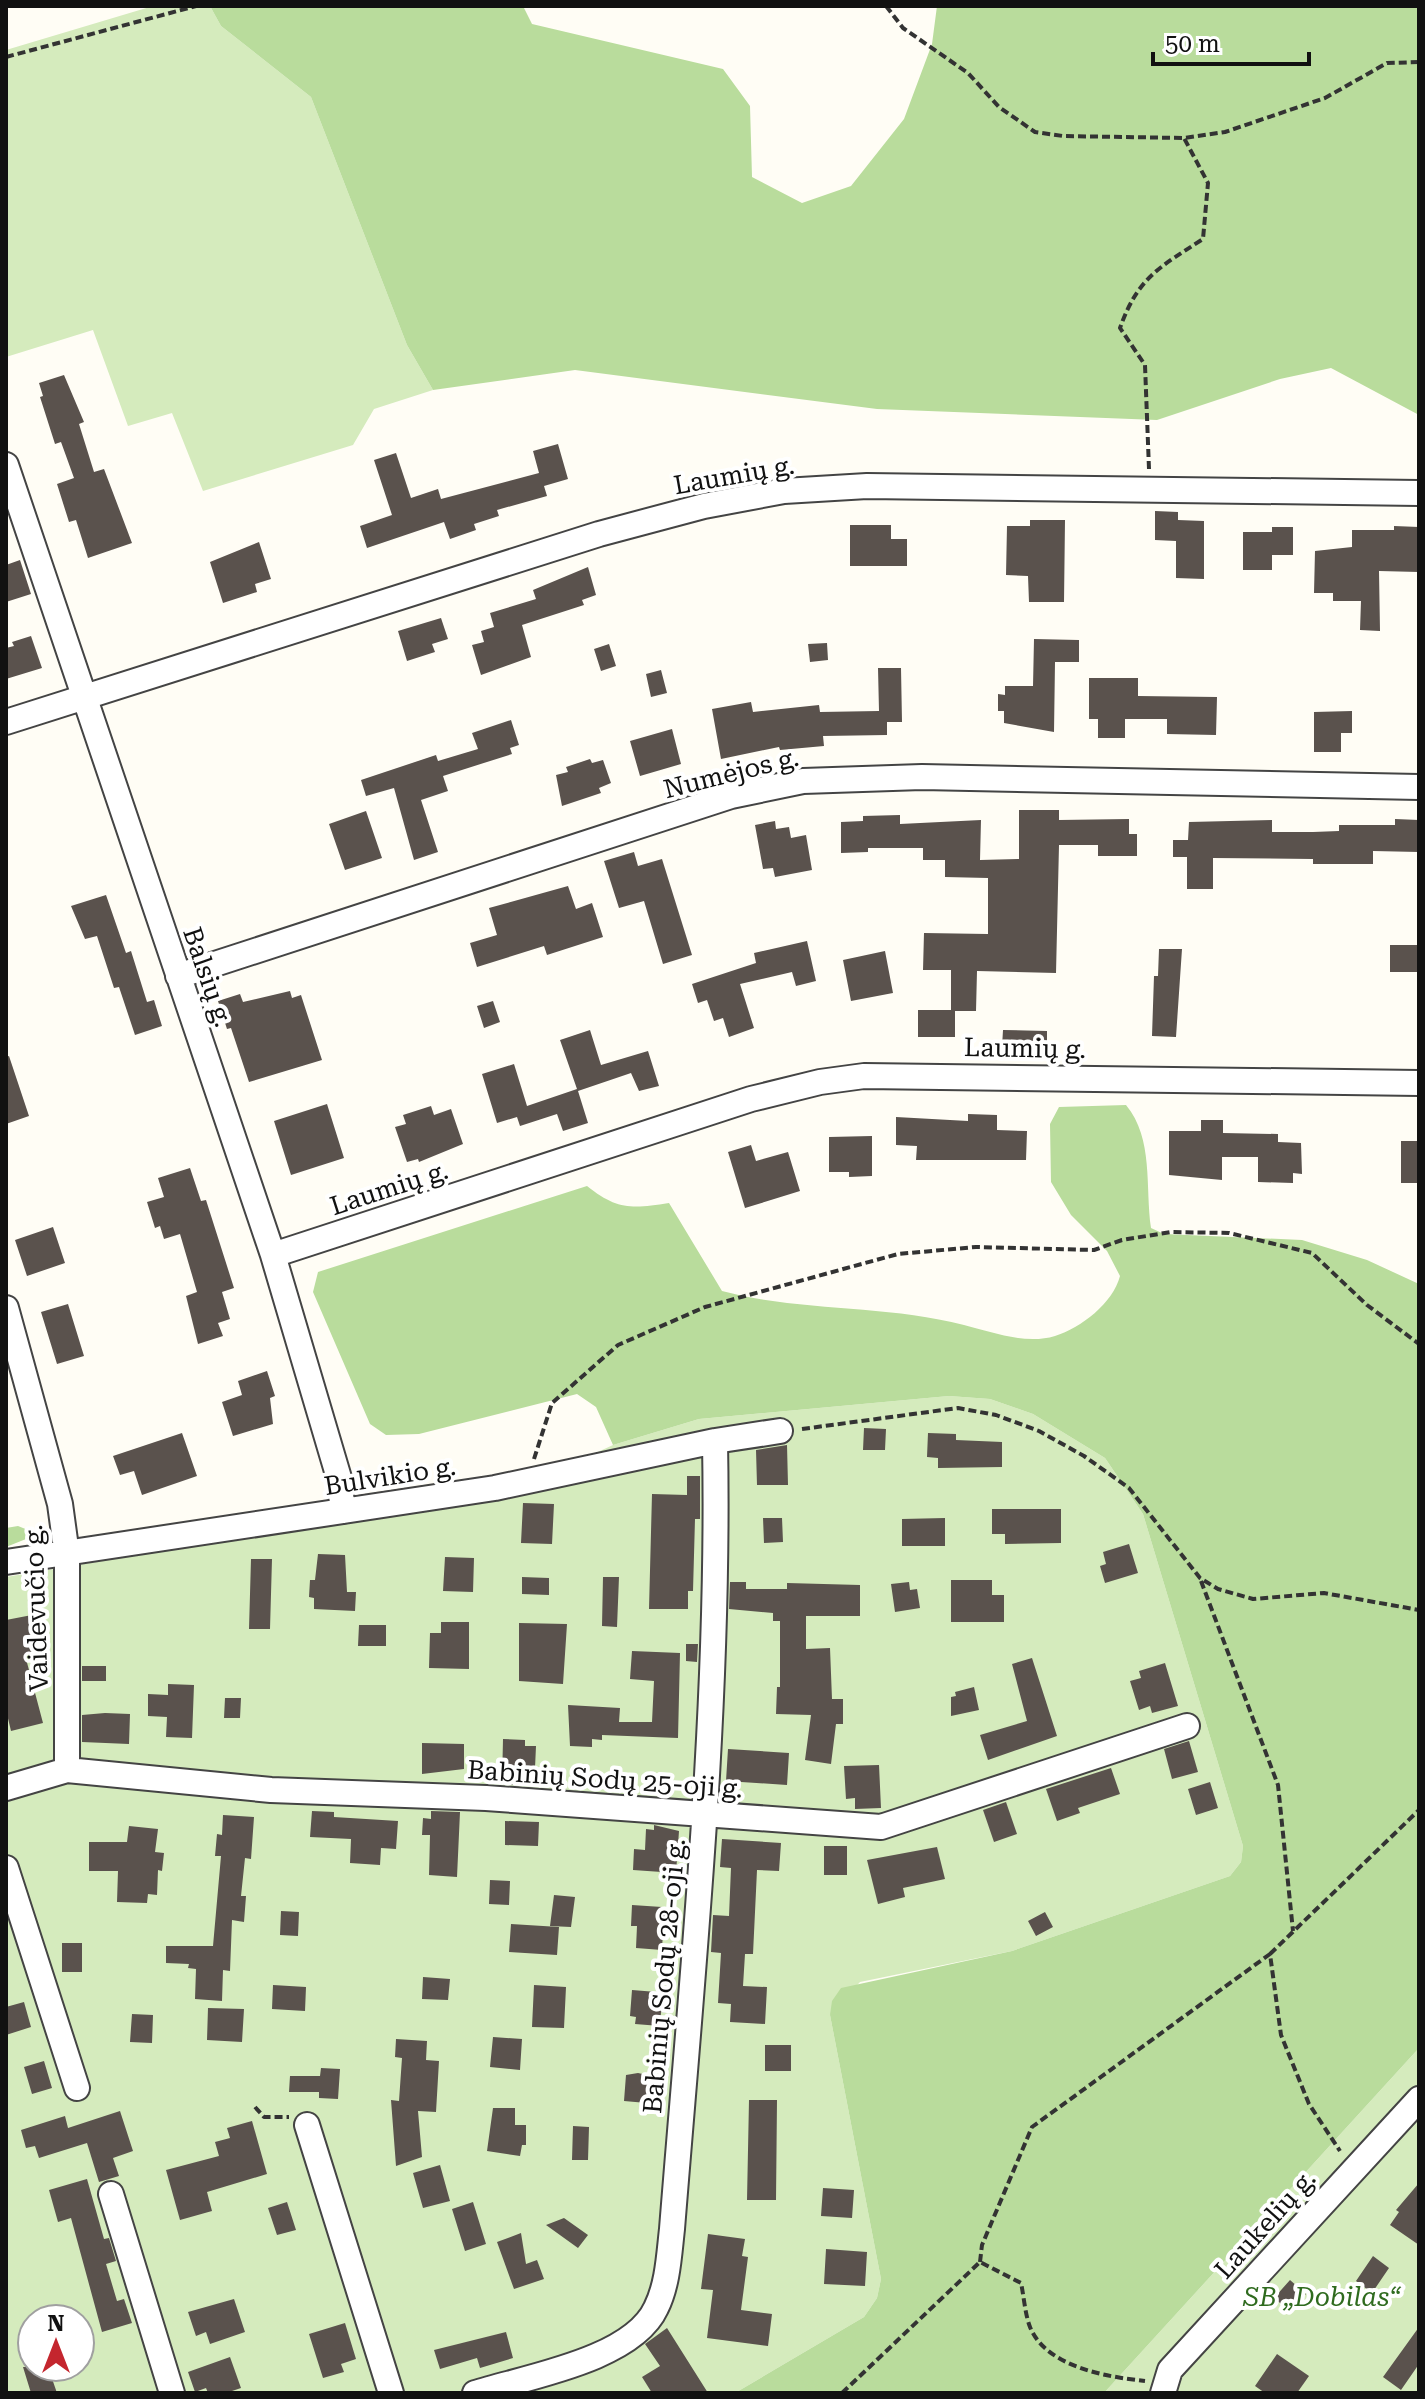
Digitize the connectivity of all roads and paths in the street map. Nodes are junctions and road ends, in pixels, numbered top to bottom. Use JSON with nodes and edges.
{"nodes":[{"id":1,"x":196,"y":6,"type":"edge"},
{"id":2,"x":886,"y":6,"type":"edge"},
{"id":3,"x":6,"y":57,"type":"edge"},
{"id":4,"x":1419,"y":62,"type":"edge"},
{"id":5,"x":1184,"y":138,"type":"junction"},
{"id":6,"x":6,"y":465,"type":"edge"},
{"id":7,"x":1149,"y":490,"type":"junction"},
{"id":8,"x":1419,"y":493,"type":"edge"},
{"id":9,"x":87,"y":697,"type":"junction"},
{"id":10,"x":6,"y":722,"type":"edge"},
{"id":11,"x":1419,"y":787,"type":"edge"},
{"id":12,"x":178,"y":976,"type":"junction"},
{"id":13,"x":1419,"y":1083,"type":"edge"},
{"id":14,"x":273,"y":1255,"type":"junction"},
{"id":15,"x":6,"y":1308,"type":"edge"},
{"id":16,"x":1419,"y":1344,"type":"edge"},
{"id":17,"x":780,"y":1431,"type":"joint"},
{"id":18,"x":715,"y":1441,"type":"junction"},
{"id":19,"x":527,"y":1480,"type":"junction"},
{"id":20,"x":343,"y":1511,"type":"junction"},
{"id":21,"x":67,"y":1555,"type":"junction"},
{"id":22,"x":6,"y":1562,"type":"edge"},
{"id":23,"x":1200,"y":1578,"type":"junction"},
{"id":24,"x":1419,"y":1610,"type":"edge"},
{"id":25,"x":1187,"y":1726,"type":"dead end"},
{"id":26,"x":67,"y":1770,"type":"junction"},
{"id":27,"x":6,"y":1788,"type":"edge"},
{"id":28,"x":1419,"y":1810,"type":"edge"},
{"id":29,"x":705,"y":1813,"type":"junction"},
{"id":30,"x":6,"y":1868,"type":"edge"},
{"id":31,"x":1293,"y":1931,"type":"junction"},
{"id":32,"x":1270,"y":1954,"type":"junction"},
{"id":33,"x":77,"y":2088,"type":"dead end"},
{"id":34,"x":1419,"y":2099,"type":"edge"},
{"id":35,"x":255,"y":2107,"type":"dead end"},
{"id":36,"x":307,"y":2125,"type":"joint"},
{"id":37,"x":1352,"y":2170,"type":"junction"},
{"id":38,"x":111,"y":2194,"type":"dead end"},
{"id":39,"x":980,"y":2262,"type":"junction"},
{"id":40,"x":1164,"y":2390,"type":"edge"},
{"id":41,"x":172,"y":2393,"type":"edge"},
{"id":42,"x":391,"y":2393,"type":"edge"},
{"id":43,"x":475,"y":2393,"type":"edge"},
{"id":44,"x":842,"y":2393,"type":"edge"}],
"edges":[{"from":1,"to":3,"type":"path"},
{"from":2,"to":5,"type":"path"},
{"from":4,"to":5,"type":"path"},
{"from":5,"to":7,"type":"path"},
{"from":6,"to":9,"type":"street","name":"Balsių g."},
{"from":7,"to":8,"type":"street","name":"Laumių g."},
{"from":7,"to":9,"type":"street","name":"Laumių g."},
{"from":9,"to":10,"type":"street","name":"Laumių g."},
{"from":9,"to":12,"type":"street","name":"Balsių g."},
{"from":11,"to":12,"type":"street","name":"Numėjos g."},
{"from":12,"to":14,"type":"street","name":"Balsių g."},
{"from":13,"to":14,"type":"street","name":"Laumių g."},
{"from":14,"to":20,"type":"street","name":"Balsių g."},
{"from":15,"to":21,"type":"street","name":"Vaidevučio g."},
{"from":16,"to":19,"type":"path"},
{"from":17,"to":18,"type":"street","name":"Bulvikio g."},
{"from":17,"to":23,"type":"path"},
{"from":18,"to":19,"type":"street","name":"Bulvikio g."},
{"from":18,"to":29,"type":"street","name":"Babinių Sodų 28-oji g."},
{"from":19,"to":20,"type":"street","name":"Bulvikio g."},
{"from":20,"to":21,"type":"street","name":"Bulvikio g."},
{"from":21,"to":22,"type":"street","name":"Bulvikio g."},
{"from":21,"to":26,"type":"street","name":"Vaidevučio g."},
{"from":23,"to":24,"type":"path"},
{"from":23,"to":31,"type":"path"},
{"from":25,"to":29,"type":"street","name":"Babinių Sodų 25-oji g."},
{"from":26,"to":27,"type":"street","name":"Babinių Sodų 25-oji g."},
{"from":26,"to":29,"type":"street","name":"Babinių Sodų 25-oji g."},
{"from":28,"to":31,"type":"path"},
{"from":29,"to":43,"type":"street","name":"Babinių Sodų 28-oji g."},
{"from":30,"to":33,"type":"street"},
{"from":31,"to":32,"type":"path"},
{"from":32,"to":37,"type":"path"},
{"from":32,"to":39,"type":"path"},
{"from":34,"to":37,"type":"street","name":"Laukelių g."},
{"from":35,"to":36,"type":"path"},
{"from":36,"to":42,"type":"street"},
{"from":37,"to":40,"type":"street","name":"Laukelių g."},
{"from":38,"to":41,"type":"street"},
{"from":39,"to":40,"type":"path"},
{"from":39,"to":44,"type":"path"}]}
